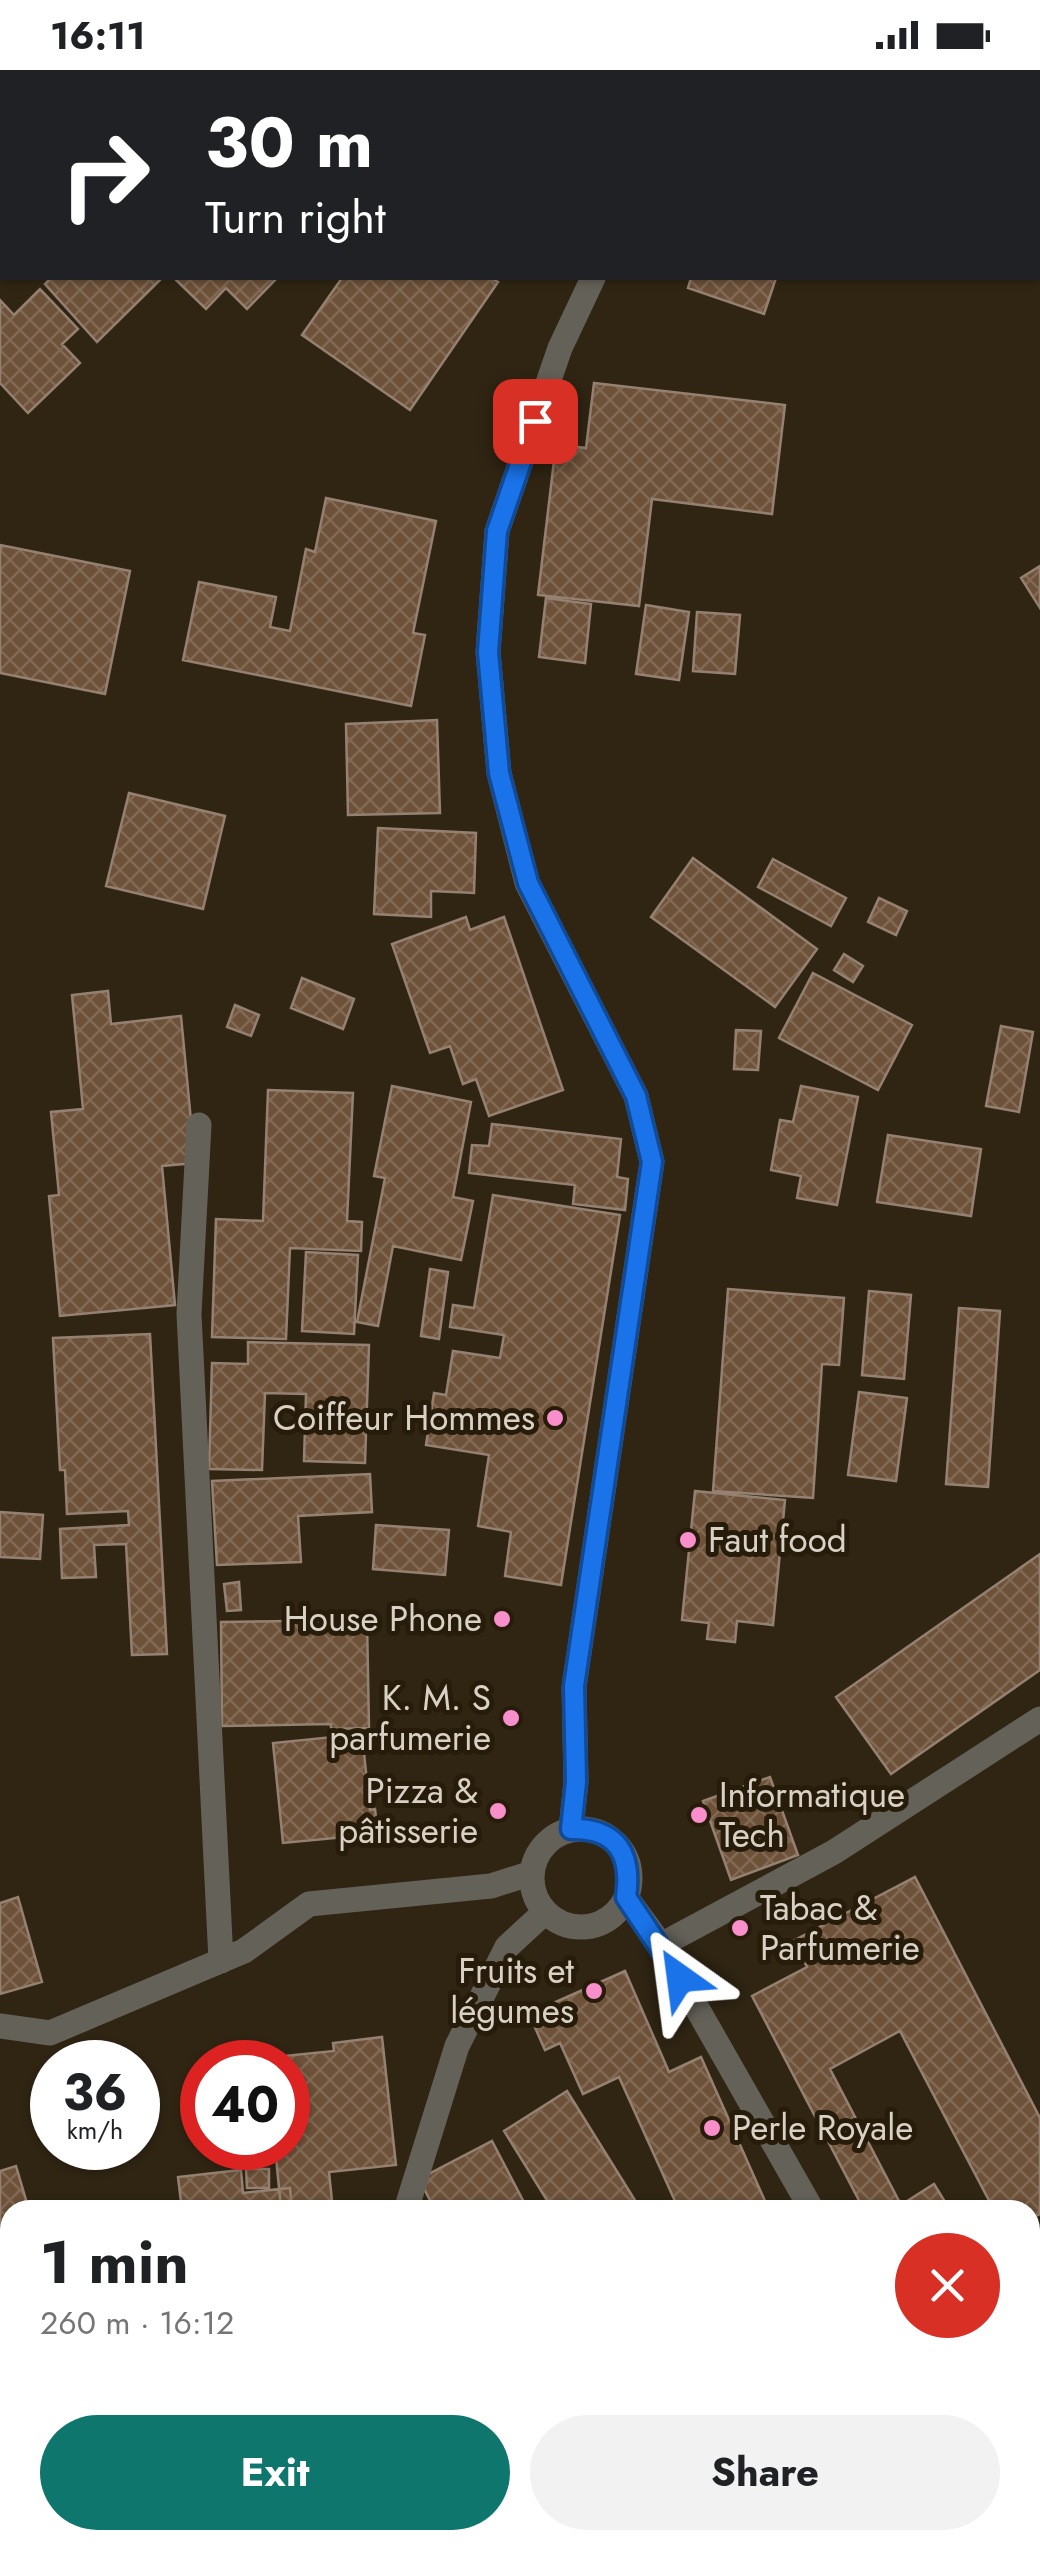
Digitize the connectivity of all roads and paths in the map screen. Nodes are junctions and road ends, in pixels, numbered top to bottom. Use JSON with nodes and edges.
{"nodes":[{"id":1,"x":592,"y":280,"type":"edge"},
{"id":2,"x":199,"y":1125,"type":"dead end"},
{"id":3,"x":1040,"y":1720,"type":"edge"},
{"id":4,"x":571,"y":1829,"type":"junction"},
{"id":5,"x":532,"y":1873,"type":"junction"},
{"id":6,"x":626,"y":1897,"type":"junction"},
{"id":7,"x":545,"y":1912,"type":"junction"},
{"id":8,"x":661,"y":1945,"type":"junction"},
{"id":9,"x":221,"y":1961,"type":"junction"},
{"id":10,"x":0,"y":2026,"type":"edge"},
{"id":11,"x":409,"y":2200,"type":"edge"},
{"id":12,"x":806,"y":2200,"type":"edge"}],
"edges":[{"from":1,"to":4,"type":"street"},
{"from":2,"to":9,"type":"street"},
{"from":3,"to":8,"type":"street"},
{"from":4,"to":5,"type":"street"},
{"from":4,"to":6,"type":"street"},
{"from":5,"to":7,"type":"street"},
{"from":5,"to":9,"type":"street"},
{"from":6,"to":7,"type":"street"},
{"from":6,"to":8,"type":"street"},
{"from":7,"to":11,"type":"street"},
{"from":8,"to":12,"type":"street"},
{"from":9,"to":10,"type":"street"}]}
